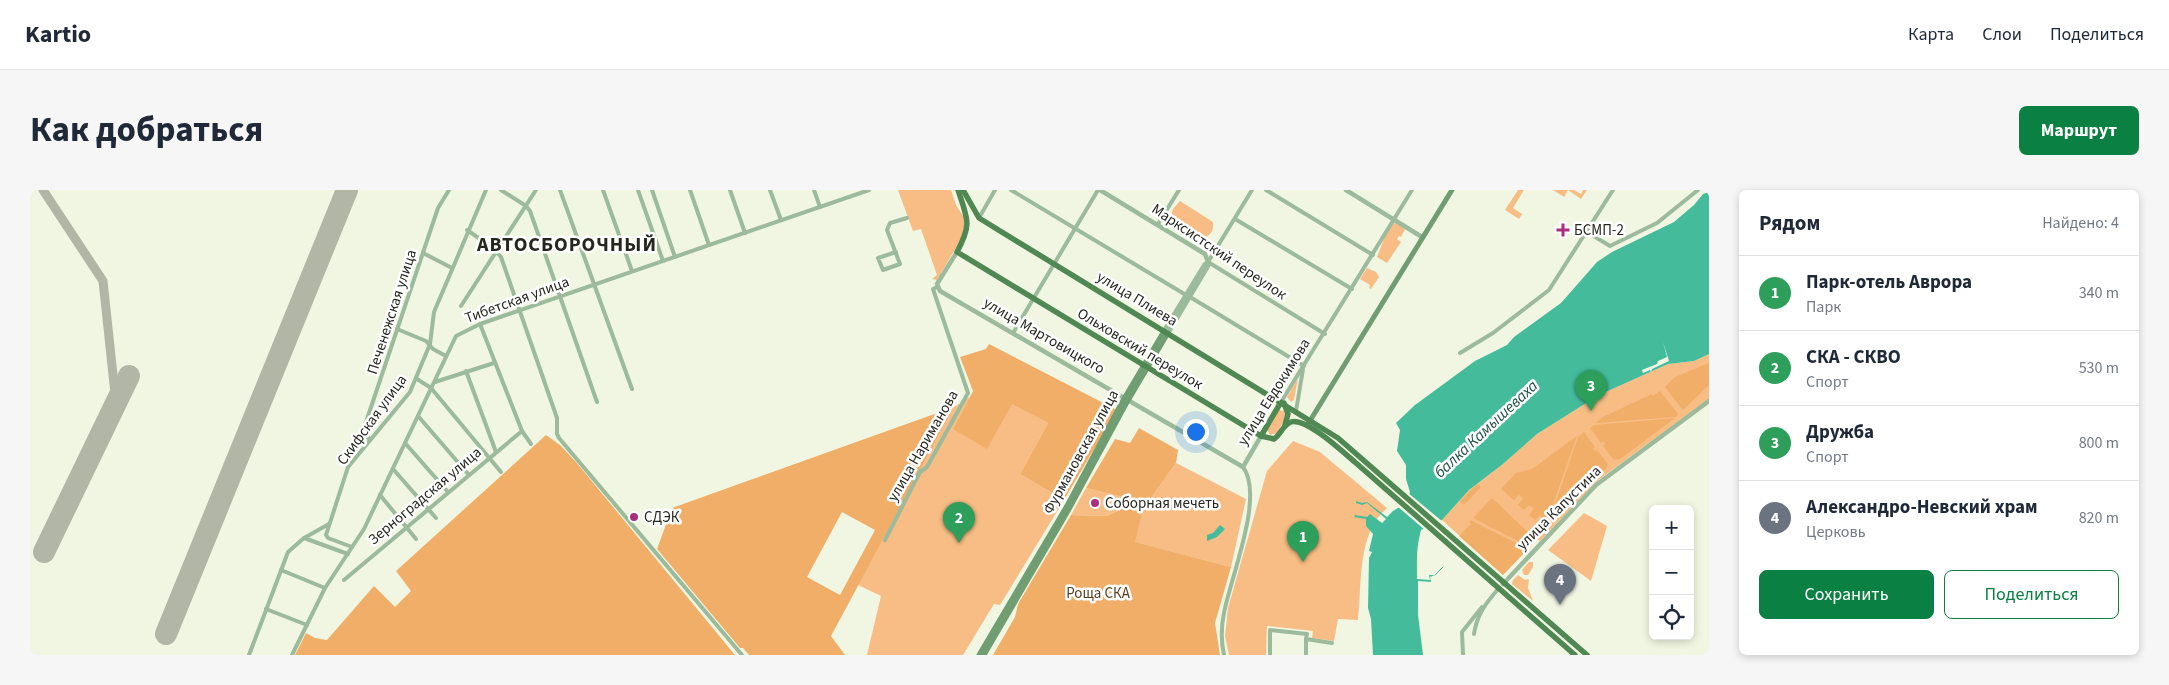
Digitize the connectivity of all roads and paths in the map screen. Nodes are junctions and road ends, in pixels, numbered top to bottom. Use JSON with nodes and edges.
{"nodes":[{"id":1,"x":449,"y":190,"type":"edge"},
{"id":2,"x":486,"y":190,"type":"edge"},
{"id":3,"x":501,"y":190,"type":"edge"},
{"id":4,"x":536,"y":190,"type":"edge"},
{"id":5,"x":560,"y":190,"type":"edge"},
{"id":6,"x":603,"y":190,"type":"edge"},
{"id":7,"x":638,"y":190,"type":"edge"},
{"id":8,"x":652,"y":190,"type":"edge"},
{"id":9,"x":690,"y":190,"type":"edge"},
{"id":10,"x":730,"y":190,"type":"edge"},
{"id":11,"x":770,"y":190,"type":"edge"},
{"id":12,"x":814,"y":190,"type":"edge"},
{"id":13,"x":870,"y":190,"type":"edge"},
{"id":14,"x":958,"y":190,"type":"edge"},
{"id":15,"x":963,"y":190,"type":"edge"},
{"id":16,"x":995,"y":190,"type":"edge"},
{"id":17,"x":1011,"y":190,"type":"edge"},
{"id":18,"x":1099,"y":190,"type":"edge"},
{"id":19,"x":1178,"y":190,"type":"edge"},
{"id":20,"x":1252,"y":190,"type":"edge"},
{"id":21,"x":1266,"y":190,"type":"edge"},
{"id":22,"x":1346,"y":190,"type":"edge"},
{"id":23,"x":1412,"y":190,"type":"edge"},
{"id":24,"x":1452,"y":190,"type":"edge"},
{"id":25,"x":1613,"y":190,"type":"edge"},
{"id":26,"x":1698,"y":190,"type":"edge"},
{"id":27,"x":526,"y":206,"type":"junction"},
{"id":28,"x":820,"y":207,"type":"junction"},
{"id":29,"x":907,"y":218,"type":"dead end"},
{"id":30,"x":979,"y":218,"type":"junction"},
{"id":31,"x":1235,"y":219,"type":"junction"},
{"id":32,"x":1394,"y":219,"type":"junction"},
{"id":33,"x":781,"y":220,"type":"junction"},
{"id":34,"x":1158,"y":224,"type":"junction"},
{"id":35,"x":1075,"y":229,"type":"junction"},
{"id":36,"x":467,"y":230,"type":"junction"},
{"id":37,"x":1587,"y":232,"type":"junction"},
{"id":38,"x":745,"y":233,"type":"junction"},
{"id":39,"x":1422,"y":237,"type":"junction"},
{"id":40,"x":710,"y":245,"type":"junction"},
{"id":41,"x":497,"y":252,"type":"junction"},
{"id":42,"x":896,"y":252,"type":"junction"},
{"id":43,"x":957,"y":252,"type":"junction"},
{"id":44,"x":423,"y":253,"type":"junction"},
{"id":45,"x":1373,"y":255,"type":"junction"},
{"id":46,"x":675,"y":257,"type":"junction"},
{"id":47,"x":663,"y":261,"type":"junction"},
{"id":48,"x":1208,"y":262,"type":"junction"},
{"id":49,"x":1054,"y":263,"type":"junction"},
{"id":50,"x":452,"y":268,"type":"junction"},
{"id":51,"x":632,"y":271,"type":"junction"},
{"id":52,"x":595,"y":284,"type":"junction"},
{"id":53,"x":937,"y":287,"type":"junction"},
{"id":54,"x":1352,"y":289,"type":"junction"},
{"id":55,"x":560,"y":296,"type":"junction"},
{"id":56,"x":1188,"y":296,"type":"junction"},
{"id":57,"x":1033,"y":299,"type":"junction"},
{"id":58,"x":461,"y":306,"type":"dead end"},
{"id":59,"x":519,"y":311,"type":"junction"},
{"id":60,"x":480,"y":324,"type":"junction"},
{"id":61,"x":397,"y":329,"type":"junction"},
{"id":62,"x":1166,"y":332,"type":"junction"},
{"id":63,"x":1013,"y":333,"type":"junction"},
{"id":64,"x":1325,"y":334,"type":"junction"},
{"id":65,"x":430,"y":344,"type":"junction"},
{"id":66,"x":1460,"y":353,"type":"dead end"},
{"id":67,"x":446,"y":356,"type":"junction"},
{"id":68,"x":494,"y":362,"type":"junction"},
{"id":69,"x":1304,"y":366,"type":"junction"},
{"id":70,"x":1145,"y":367,"type":"junction"},
{"id":71,"x":466,"y":371,"type":"junction"},
{"id":72,"x":416,"y":379,"type":"junction"},
{"id":73,"x":434,"y":382,"type":"junction"},
{"id":74,"x":431,"y":388,"type":"junction"},
{"id":75,"x":632,"y":390,"type":"dead end"},
{"id":76,"x":1127,"y":398,"type":"junction"},
{"id":77,"x":1709,"y":401,"type":"edge"},
{"id":78,"x":597,"y":402,"type":"dead end"},
{"id":79,"x":1283,"y":402,"type":"junction"},
{"id":80,"x":1296,"y":411,"type":"junction"},
{"id":81,"x":418,"y":416,"type":"junction"},
{"id":82,"x":1308,"y":424,"type":"junction"},
{"id":83,"x":1285,"y":425,"type":"junction"},
{"id":84,"x":522,"y":431,"type":"junction"},
{"id":85,"x":1261,"y":436,"type":"junction"},
{"id":86,"x":370,"y":440,"type":"junction"},
{"id":87,"x":405,"y":443,"type":"junction"},
{"id":88,"x":531,"y":444,"type":"dead end"},
{"id":89,"x":496,"y":452,"type":"junction"},
{"id":90,"x":489,"y":457,"type":"junction"},
{"id":91,"x":1243,"y":467,"type":"junction"},
{"id":92,"x":393,"y":469,"type":"junction"},
{"id":93,"x":501,"y":472,"type":"dead end"},
{"id":94,"x":468,"y":474,"type":"junction"},
{"id":95,"x":448,"y":492,"type":"junction"},
{"id":96,"x":380,"y":495,"type":"junction"},
{"id":97,"x":427,"y":509,"type":"junction"},
{"id":98,"x":436,"y":518,"type":"dead end"},
{"id":99,"x":329,"y":524,"type":"junction"},
{"id":100,"x":407,"y":526,"type":"junction"},
{"id":101,"x":304,"y":538,"type":"junction"},
{"id":102,"x":416,"y":539,"type":"dead end"},
{"id":103,"x":885,"y":540,"type":"dead end"},
{"id":104,"x":352,"y":548,"type":"junction"},
{"id":105,"x":348,"y":554,"type":"junction"},
{"id":106,"x":281,"y":570,"type":"junction"},
{"id":107,"x":344,"y":580,"type":"dead end"},
{"id":108,"x":1504,"y":583,"type":"junction"},
{"id":109,"x":325,"y":588,"type":"junction"},
{"id":110,"x":1499,"y":588,"type":"junction"},
{"id":111,"x":1482,"y":607,"type":"junction"},
{"id":112,"x":266,"y":609,"type":"junction"},
{"id":113,"x":306,"y":625,"type":"junction"},
{"id":114,"x":1474,"y":634,"type":"dead end"},
{"id":115,"x":1306,"y":639,"type":"junction"},
{"id":116,"x":1332,"y":643,"type":"dead end"},
{"id":117,"x":249,"y":655,"type":"edge"},
{"id":118,"x":292,"y":655,"type":"edge"},
{"id":119,"x":742,"y":655,"type":"edge"},
{"id":120,"x":979,"y":655,"type":"edge"},
{"id":121,"x":984,"y":655,"type":"edge"},
{"id":122,"x":1224,"y":655,"type":"edge"},
{"id":123,"x":1270,"y":655,"type":"edge"},
{"id":124,"x":1306,"y":655,"type":"edge"},
{"id":125,"x":1463,"y":655,"type":"edge"},
{"id":126,"x":1576,"y":655,"type":"edge"},
{"id":127,"x":1587,"y":655,"type":"edge"}],
"edges":[{"from":1,"to":44,"type":"street","name":"Печенежская улица"},
{"from":2,"to":36,"type":"street","name":"Скифская улица"},
{"from":3,"to":27,"type":"street"},
{"from":4,"to":27,"type":"street"},
{"from":5,"to":52,"type":"street"},
{"from":6,"to":51,"type":"street"},
{"from":7,"to":47,"type":"street"},
{"from":8,"to":46,"type":"street"},
{"from":9,"to":40,"type":"street"},
{"from":10,"to":38,"type":"street"},
{"from":11,"to":33,"type":"street"},
{"from":12,"to":28,"type":"street"},
{"from":13,"to":28,"type":"street","name":"Тибетская улица"},
{"from":14,"to":43,"type":"main road"},
{"from":15,"to":30,"type":"main road"},
{"from":16,"to":30,"type":"street"},
{"from":17,"to":35,"type":"street"},
{"from":18,"to":34,"type":"street","name":"Марксистский переулок"},
{"from":18,"to":35,"type":"street"},
{"from":19,"to":34,"type":"street"},
{"from":20,"to":31,"type":"street","name":"Фурмановская улица"},
{"from":21,"to":45,"type":"street"},
{"from":22,"to":32,"type":"street"},
{"from":23,"to":32,"type":"street","name":"улица Евдокимова"},
{"from":24,"to":39,"type":"main road"},
{"from":25,"to":37,"type":"street"},
{"from":26,"to":37,"type":"street"},
{"from":27,"to":41,"type":"street"},
{"from":27,"to":55,"type":"street"},
{"from":28,"to":33,"type":"street","name":"Тибетская улица"},
{"from":29,"to":42,"type":"street"},
{"from":30,"to":49,"type":"main road","name":"улица Плиева"},
{"from":31,"to":48,"type":"street","name":"Фурмановская улица"},
{"from":31,"to":54,"type":"street"},
{"from":32,"to":39,"type":"street"},
{"from":32,"to":45,"type":"street","name":"улица Евдокимова"},
{"from":33,"to":38,"type":"street","name":"Тибетская улица"},
{"from":34,"to":48,"type":"street","name":"Марксистский переулок"},
{"from":35,"to":49,"type":"street"},
{"from":35,"to":56,"type":"street"},
{"from":36,"to":41,"type":"street"},
{"from":36,"to":50,"type":"street","name":"Скифская улица"},
{"from":37,"to":66,"type":"street"},
{"from":38,"to":40,"type":"street","name":"Тибетская улица"},
{"from":39,"to":82,"type":"main road"},
{"from":40,"to":46,"type":"street","name":"Тибетская улица"},
{"from":41,"to":58,"type":"street"},
{"from":41,"to":59,"type":"street"},
{"from":42,"to":42,"type":"street"},
{"from":43,"to":53,"type":"street"},
{"from":43,"to":57,"type":"main road","name":"Ольховский переулок"},
{"from":44,"to":50,"type":"street"},
{"from":44,"to":61,"type":"street","name":"Печенежская улица"},
{"from":45,"to":54,"type":"street","name":"улица Евдокимова"},
{"from":46,"to":47,"type":"street","name":"Тибетская улица"},
{"from":47,"to":51,"type":"street","name":"Тибетская улица"},
{"from":48,"to":56,"type":"street","name":"Фурмановская улица"},
{"from":48,"to":64,"type":"street","name":"Марксистский переулок"},
{"from":49,"to":57,"type":"street"},
{"from":49,"to":62,"type":"main road","name":"улица Плиева"},
{"from":50,"to":65,"type":"street","name":"Скифская улица"},
{"from":51,"to":52,"type":"street","name":"Тибетская улица"},
{"from":52,"to":55,"type":"street","name":"Тибетская улица"},
{"from":52,"to":75,"type":"street"},
{"from":53,"to":63,"type":"street","name":"улица Мартовицкого"},
{"from":53,"to":103,"type":"street","name":"улица Нариманова"},
{"from":54,"to":64,"type":"street","name":"улица Евдокимова"},
{"from":55,"to":59,"type":"street","name":"Тибетская улица"},
{"from":55,"to":78,"type":"street"},
{"from":56,"to":62,"type":"street","name":"Фурмановская улица"},
{"from":56,"to":69,"type":"street"},
{"from":57,"to":63,"type":"street"},
{"from":57,"to":70,"type":"main road","name":"Ольховский переулок"},
{"from":59,"to":60,"type":"street","name":"Тибетская улица"},
{"from":59,"to":119,"type":"street"},
{"from":60,"to":67,"type":"street","name":"Тибетская улица"},
{"from":60,"to":68,"type":"street"},
{"from":61,"to":65,"type":"street"},
{"from":61,"to":86,"type":"street","name":"Печенежская улица"},
{"from":62,"to":70,"type":"main road","name":"Фурмановская улица"},
{"from":62,"to":79,"type":"main road","name":"улица Плиева"},
{"from":63,"to":76,"type":"street","name":"улица Мартовицкого"},
{"from":64,"to":69,"type":"street","name":"улица Евдокимова"},
{"from":65,"to":67,"type":"street"},
{"from":65,"to":72,"type":"street","name":"Скифская улица"},
{"from":67,"to":73,"type":"street","name":"Тибетская улица"},
{"from":68,"to":71,"type":"street"},
{"from":68,"to":84,"type":"street"},
{"from":69,"to":79,"type":"street","name":"улица Евдокимова"},
{"from":69,"to":80,"type":"street"},
{"from":70,"to":76,"type":"main road","name":"Фурмановская улица"},
{"from":70,"to":85,"type":"main road","name":"Ольховский переулок"},
{"from":71,"to":73,"type":"street"},
{"from":71,"to":89,"type":"street"},
{"from":72,"to":74,"type":"street"},
{"from":72,"to":86,"type":"street","name":"Скифская улица"},
{"from":73,"to":74,"type":"street","name":"Тибетская улица"},
{"from":74,"to":81,"type":"street","name":"Тибетская улица"},
{"from":74,"to":90,"type":"street"},
{"from":76,"to":91,"type":"street","name":"улица Мартовицкого"},
{"from":76,"to":120,"type":"main road","name":"Фурмановская улица"},
{"from":76,"to":121,"type":"main road","name":"Фурмановская улица"},
{"from":77,"to":108,"type":"street","name":"улица Капустина"},
{"from":79,"to":80,"type":"main road","name":"улица Плиева"},
{"from":79,"to":83,"type":"main road"},
{"from":79,"to":85,"type":"main road","name":"улица Евдокимова"},
{"from":80,"to":82,"type":"main road","name":"улица Плиева"},
{"from":81,"to":87,"type":"street","name":"Тибетская улица"},
{"from":81,"to":94,"type":"street"},
{"from":82,"to":83,"type":"main road"},
{"from":82,"to":108,"type":"main road"},
{"from":82,"to":110,"type":"main road"},
{"from":83,"to":85,"type":"main road"},
{"from":84,"to":88,"type":"street"},
{"from":84,"to":89,"type":"street","name":"Зерноградская улица"},
{"from":85,"to":91,"type":"street","name":"улица Евдокимова"},
{"from":86,"to":99,"type":"street","name":"Скифская улица"},
{"from":87,"to":92,"type":"street","name":"Тибетская улица"},
{"from":87,"to":95,"type":"street"},
{"from":89,"to":90,"type":"street","name":"Зерноградская улица"},
{"from":90,"to":93,"type":"street"},
{"from":90,"to":94,"type":"street","name":"Зерноградская улица"},
{"from":91,"to":122,"type":"street","name":"улица Евдокимова"},
{"from":92,"to":96,"type":"street","name":"Тибетская улица"},
{"from":92,"to":97,"type":"street"},
{"from":94,"to":95,"type":"street","name":"Зерноградская улица"},
{"from":95,"to":97,"type":"street","name":"Зерноградская улица"},
{"from":96,"to":100,"type":"street"},
{"from":96,"to":104,"type":"street","name":"Тибетская улица"},
{"from":97,"to":98,"type":"street"},
{"from":97,"to":100,"type":"street","name":"Зерноградская улица"},
{"from":99,"to":101,"type":"street"},
{"from":99,"to":104,"type":"street"},
{"from":100,"to":102,"type":"street"},
{"from":100,"to":107,"type":"street","name":"Зерноградская улица"},
{"from":101,"to":105,"type":"street"},
{"from":101,"to":106,"type":"street"},
{"from":104,"to":105,"type":"street","name":"Тибетская улица"},
{"from":105,"to":109,"type":"street","name":"Тибетская улица"},
{"from":106,"to":109,"type":"street"},
{"from":106,"to":112,"type":"street"},
{"from":108,"to":110,"type":"street","name":"улица Капустина"},
{"from":108,"to":127,"type":"main road"},
{"from":109,"to":113,"type":"street","name":"Тибетская улица"},
{"from":110,"to":111,"type":"street","name":"улица Капустина"},
{"from":110,"to":126,"type":"main road"},
{"from":111,"to":114,"type":"street","name":"улица Капустина"},
{"from":111,"to":125,"type":"street"},
{"from":112,"to":113,"type":"street"},
{"from":112,"to":117,"type":"street"},
{"from":113,"to":118,"type":"street","name":"Тибетская улица"},
{"from":115,"to":116,"type":"street"},
{"from":115,"to":123,"type":"street"},
{"from":115,"to":124,"type":"street"}]}
